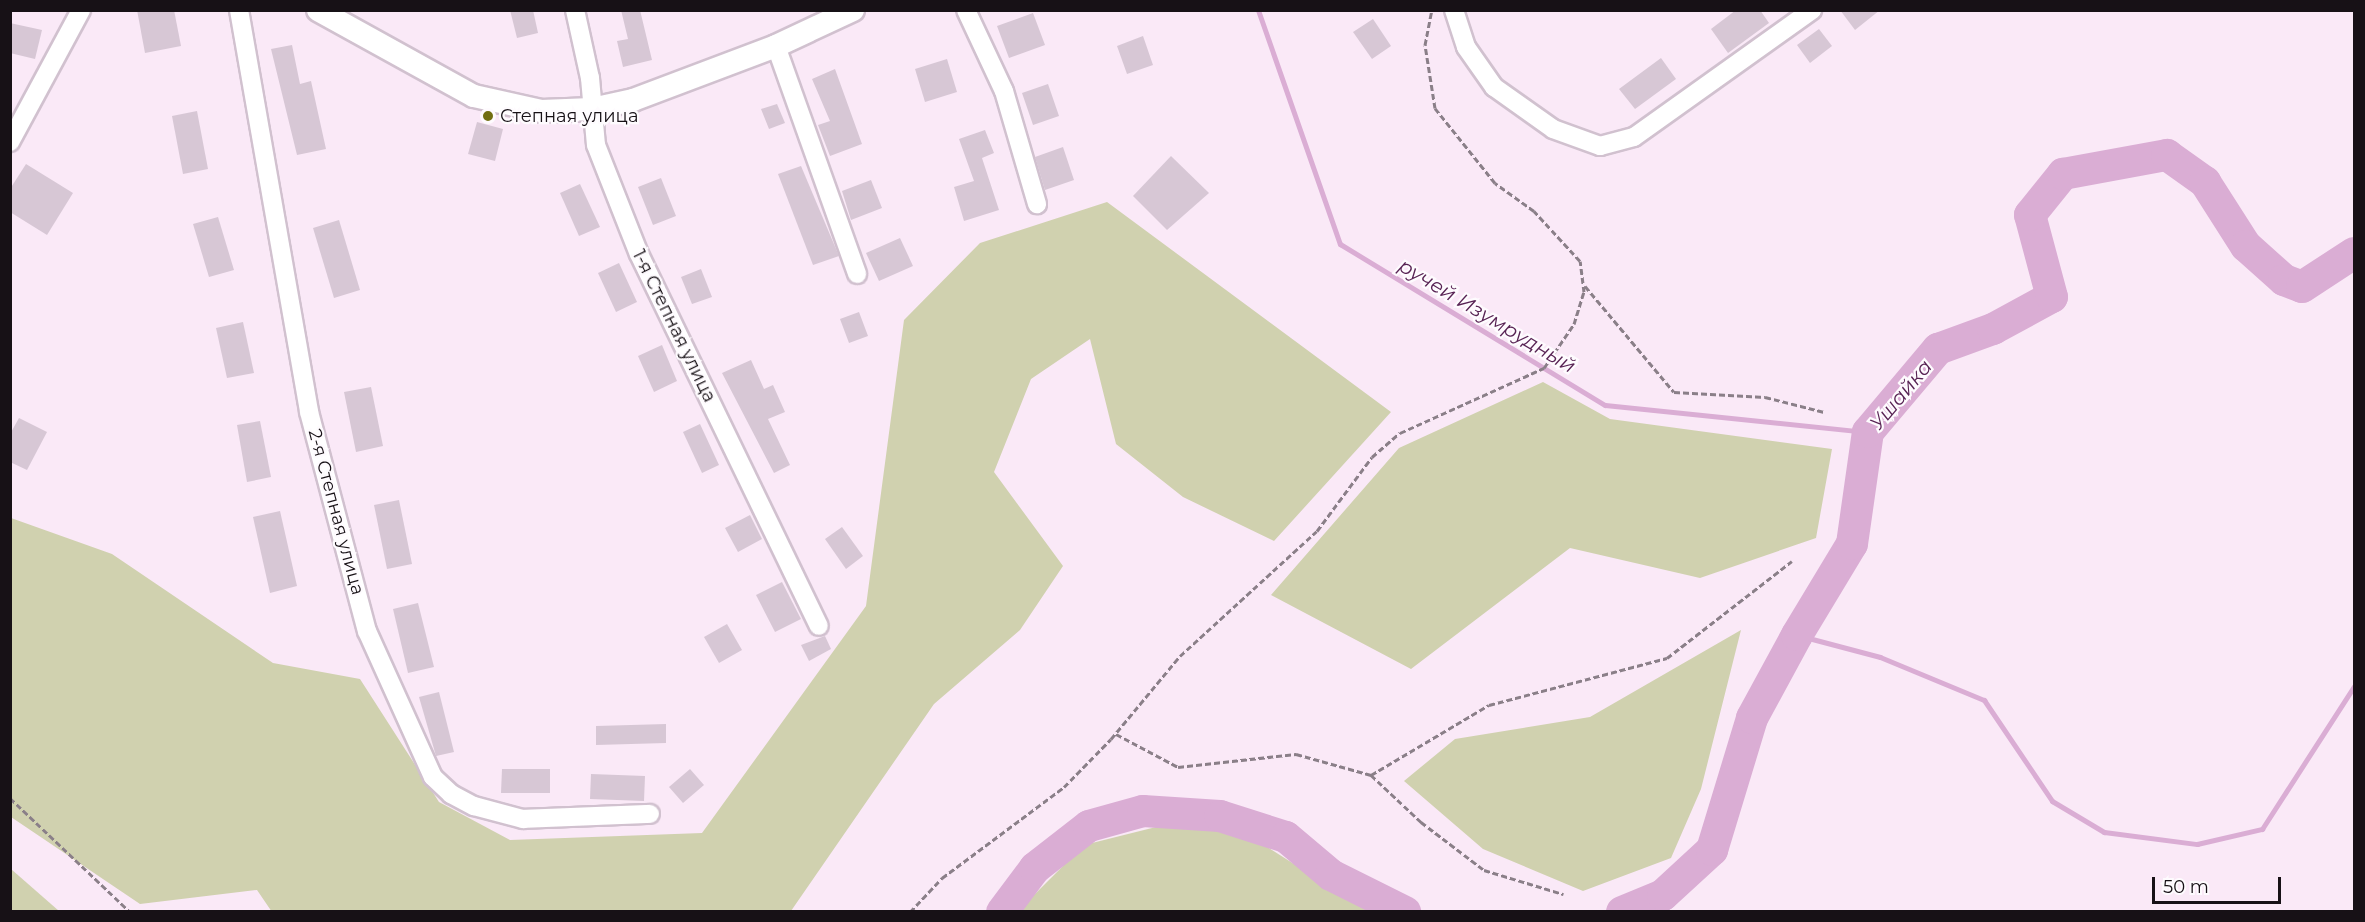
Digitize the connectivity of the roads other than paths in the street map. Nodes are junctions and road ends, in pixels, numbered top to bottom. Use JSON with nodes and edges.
{"nodes":[{"id":1,"x":81,"y":10,"type":"edge"},
{"id":2,"x":239,"y":10,"type":"edge"},
{"id":3,"x":318,"y":10,"type":"edge"},
{"id":4,"x":575,"y":10,"type":"edge"},
{"id":5,"x":853,"y":10,"type":"edge"},
{"id":6,"x":966,"y":10,"type":"edge"},
{"id":7,"x":1454,"y":10,"type":"edge"},
{"id":8,"x":1812,"y":10,"type":"edge"},
{"id":9,"x":776,"y":46,"type":"junction"},
{"id":10,"x":592,"y":109,"type":"junction"},
{"id":11,"x":10,"y":142,"type":"edge"},
{"id":12,"x":1037,"y":204,"type":"dead end"},
{"id":13,"x":857,"y":274,"type":"dead end"},
{"id":14,"x":819,"y":626,"type":"dead end"},
{"id":15,"x":650,"y":814,"type":"dead end"}],
"edges":[{"from":1,"to":11,"type":"street"},
{"from":2,"to":15,"type":"street","name":"2-я Степная улица"},
{"from":3,"to":10,"type":"street"},
{"from":4,"to":10,"type":"street","name":"1-я Степная улица"},
{"from":5,"to":9,"type":"street"},
{"from":6,"to":12,"type":"street"},
{"from":7,"to":8,"type":"street"},
{"from":9,"to":10,"type":"street"},
{"from":9,"to":13,"type":"street"},
{"from":10,"to":14,"type":"street","name":"1-я Степная улица"}]}
